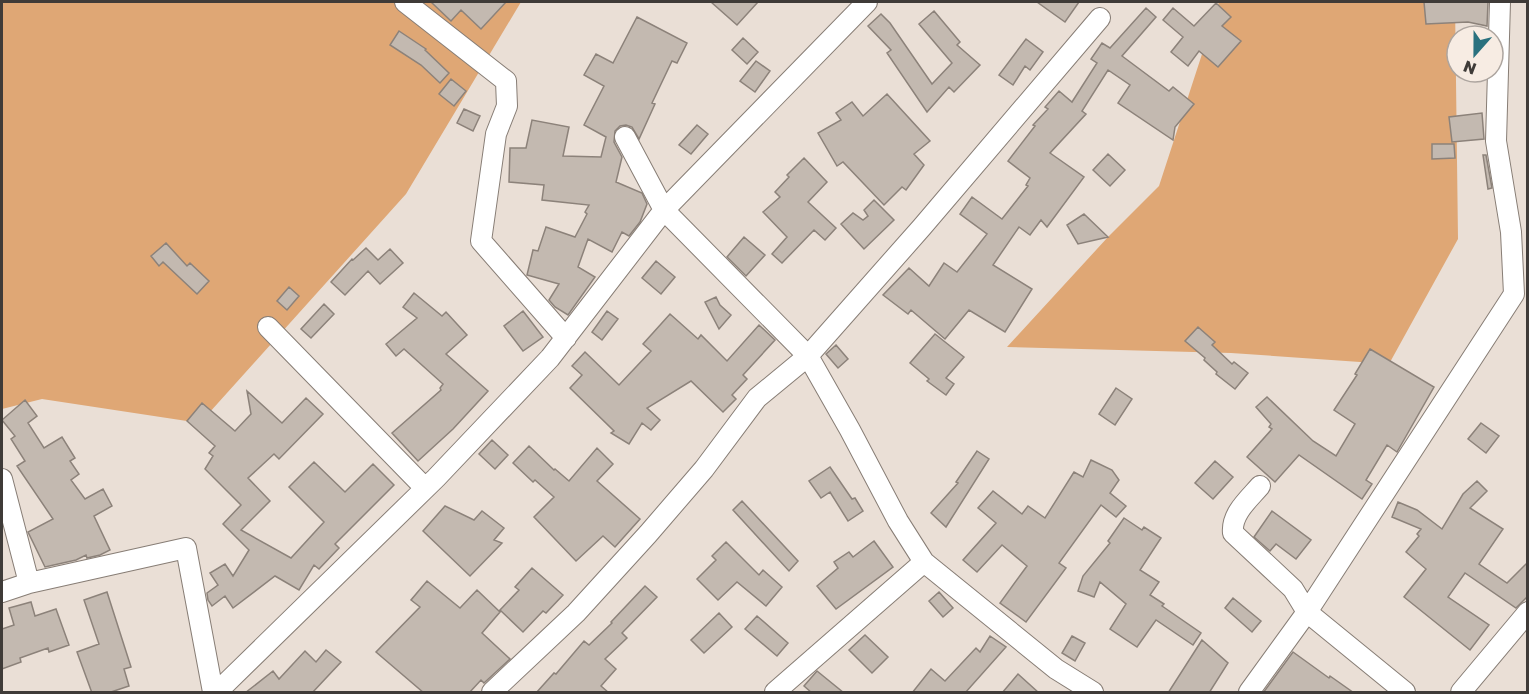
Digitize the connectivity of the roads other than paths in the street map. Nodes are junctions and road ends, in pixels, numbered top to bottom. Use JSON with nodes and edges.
{"nodes":[{"id":1,"x":405,"y":2,"type":"edge"},
{"id":2,"x":867,"y":2,"type":"edge"},
{"id":3,"x":1500,"y":2,"type":"edge"},
{"id":4,"x":1100,"y":18,"type":"dead end"},
{"id":5,"x":625,"y":137,"type":"dead end"},
{"id":6,"x":664,"y":210,"type":"junction"},
{"id":7,"x":268,"y":327,"type":"dead end"},
{"id":8,"x":566,"y":338,"type":"junction"},
{"id":9,"x":808,"y":357,"type":"junction"},
{"id":10,"x":2,"y":479,"type":"edge"},
{"id":11,"x":1260,"y":486,"type":"dead end"},
{"id":12,"x":425,"y":488,"type":"junction"},
{"id":13,"x":924,"y":561,"type":"junction"},
{"id":14,"x":29,"y":583,"type":"junction"},
{"id":15,"x":2,"y":592,"type":"edge"},
{"id":16,"x":1307,"y":612,"type":"junction"},
{"id":17,"x":1527,"y":612,"type":"edge"},
{"id":18,"x":215,"y":693,"type":"edge"},
{"id":19,"x":492,"y":693,"type":"edge"},
{"id":20,"x":775,"y":693,"type":"edge"},
{"id":21,"x":1093,"y":693,"type":"edge"},
{"id":22,"x":1249,"y":693,"type":"edge"},
{"id":23,"x":1405,"y":693,"type":"edge"},
{"id":24,"x":1461,"y":693,"type":"edge"}],
"edges":[{"from":1,"to":8,"type":"street"},
{"from":2,"to":6,"type":"street"},
{"from":3,"to":16,"type":"street"},
{"from":4,"to":9,"type":"street"},
{"from":5,"to":6,"type":"street"},
{"from":6,"to":8,"type":"street"},
{"from":6,"to":9,"type":"street"},
{"from":7,"to":12,"type":"street"},
{"from":8,"to":12,"type":"street"},
{"from":9,"to":13,"type":"street"},
{"from":9,"to":19,"type":"street"},
{"from":10,"to":14,"type":"street"},
{"from":11,"to":16,"type":"street"},
{"from":12,"to":18,"type":"street"},
{"from":13,"to":20,"type":"street"},
{"from":13,"to":21,"type":"street"},
{"from":14,"to":15,"type":"street"},
{"from":14,"to":18,"type":"street"},
{"from":16,"to":22,"type":"street"},
{"from":16,"to":23,"type":"street"},
{"from":17,"to":24,"type":"street"}]}
